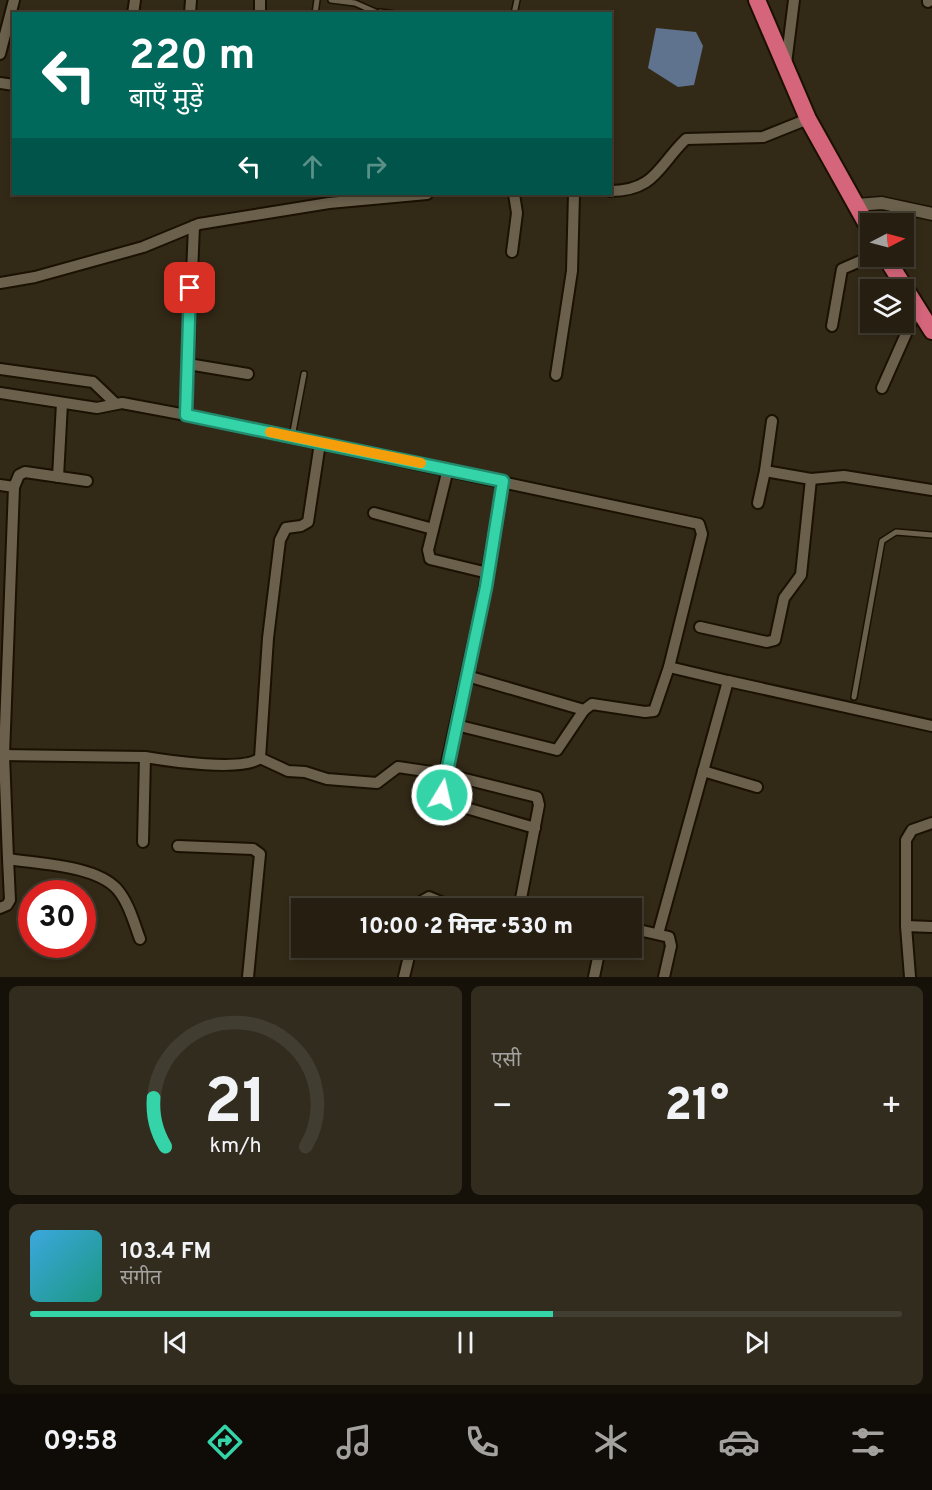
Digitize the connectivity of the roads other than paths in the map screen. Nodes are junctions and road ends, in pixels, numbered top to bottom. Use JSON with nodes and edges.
{"nodes":[{"id":1,"x":331,"y":0,"type":"edge"},
{"id":2,"x":757,"y":0,"type":"edge"},
{"id":3,"x":794,"y":0,"type":"edge"},
{"id":4,"x":378,"y":12,"type":"edge"},
{"id":5,"x":12,"y":15,"type":"edge"},
{"id":6,"x":0,"y":54,"type":"edge"},
{"id":7,"x":785,"y":70,"type":"junction"},
{"id":8,"x":808,"y":119,"type":"junction"},
{"id":9,"x":612,"y":191,"type":"edge"},
{"id":10,"x":416,"y":195,"type":"edge"},
{"id":11,"x":514,"y":195,"type":"edge"},
{"id":12,"x":574,"y":195,"type":"edge"},
{"id":13,"x":856,"y":205,"type":"junction"},
{"id":14,"x":860,"y":213,"type":"edge"},
{"id":15,"x":932,"y":214,"type":"edge"},
{"id":16,"x":194,"y":226,"type":"junction"},
{"id":17,"x":512,"y":252,"type":"dead end"},
{"id":18,"x":860,"y":261,"type":"edge"},
{"id":19,"x":891,"y":267,"type":"edge"},
{"id":20,"x":0,"y":283,"type":"edge"},
{"id":21,"x":916,"y":309,"type":"junction"},
{"id":22,"x":832,"y":326,"type":"dead end"},
{"id":23,"x":932,"y":331,"type":"edge"},
{"id":24,"x":188,"y":364,"type":"junction"},
{"id":25,"x":0,"y":369,"type":"edge"},
{"id":26,"x":248,"y":374,"type":"dead end"},
{"id":27,"x":304,"y":374,"type":"dead end"},
{"id":28,"x":556,"y":375,"type":"dead end"},
{"id":29,"x":882,"y":388,"type":"dead end"},
{"id":30,"x":0,"y":393,"type":"edge"},
{"id":31,"x":62,"y":403,"type":"junction"},
{"id":32,"x":116,"y":404,"type":"junction"},
{"id":33,"x":186,"y":415,"type":"junction"},
{"id":34,"x":772,"y":421,"type":"dead end"},
{"id":35,"x":291,"y":437,"type":"junction"},
{"id":36,"x":320,"y":443,"type":"junction"},
{"id":37,"x":448,"y":469,"type":"junction"},
{"id":38,"x":765,"y":471,"type":"junction"},
{"id":39,"x":58,"y":477,"type":"junction"},
{"id":40,"x":811,"y":479,"type":"junction"},
{"id":41,"x":87,"y":481,"type":"dead end"},
{"id":42,"x":503,"y":481,"type":"junction"},
{"id":43,"x":0,"y":485,"type":"edge"},
{"id":44,"x":14,"y":487,"type":"junction"},
{"id":45,"x":932,"y":490,"type":"edge"},
{"id":46,"x":758,"y":503,"type":"dead end"},
{"id":47,"x":374,"y":513,"type":"dead end"},
{"id":48,"x":434,"y":530,"type":"junction"},
{"id":49,"x":932,"y":535,"type":"edge"},
{"id":50,"x":488,"y":573,"type":"junction"},
{"id":51,"x":700,"y":627,"type":"dead end"},
{"id":52,"x":669,"y":668,"type":"junction"},
{"id":53,"x":466,"y":676,"type":"junction"},
{"id":54,"x":728,"y":681,"type":"junction"},
{"id":55,"x":854,"y":697,"type":"dead end"},
{"id":56,"x":584,"y":710,"type":"junction"},
{"id":57,"x":456,"y":724,"type":"junction"},
{"id":58,"x":932,"y":726,"type":"edge"},
{"id":59,"x":2,"y":755,"type":"edge"},
{"id":60,"x":145,"y":757,"type":"junction"},
{"id":61,"x":260,"y":758,"type":"junction"},
{"id":62,"x":703,"y":771,"type":"junction"},
{"id":63,"x":445,"y":774,"type":"junction"},
{"id":64,"x":757,"y":787,"type":"dead end"},
{"id":65,"x":932,"y":823,"type":"edge"},
{"id":66,"x":535,"y":828,"type":"junction"},
{"id":67,"x":143,"y":842,"type":"dead end"},
{"id":68,"x":178,"y":846,"type":"dead end"},
{"id":69,"x":8,"y":859,"type":"junction"},
{"id":70,"x":521,"y":898,"type":"edge"},
{"id":71,"x":0,"y":908,"type":"edge"},
{"id":72,"x":906,"y":926,"type":"junction"},
{"id":73,"x":932,"y":927,"type":"edge"},
{"id":74,"x":642,"y":932,"type":"edge"},
{"id":75,"x":658,"y":934,"type":"junction"},
{"id":76,"x":140,"y":939,"type":"dead end"},
{"id":77,"x":409,"y":958,"type":"edge"},
{"id":78,"x":598,"y":958,"type":"edge"},
{"id":79,"x":249,"y":977,"type":"edge"},
{"id":80,"x":404,"y":977,"type":"edge"},
{"id":81,"x":594,"y":977,"type":"edge"},
{"id":82,"x":664,"y":977,"type":"edge"},
{"id":83,"x":910,"y":977,"type":"edge"}],
"edges":[{"from":1,"to":4,"type":"lane"},
{"from":2,"to":7,"type":"highway"},
{"from":3,"to":7,"type":"street"},
{"from":5,"to":6,"type":"street"},
{"from":7,"to":8,"type":"highway"},
{"from":8,"to":9,"type":"street"},
{"from":8,"to":13,"type":"highway"},
{"from":10,"to":16,"type":"street"},
{"from":11,"to":17,"type":"street"},
{"from":12,"to":28,"type":"street"},
{"from":13,"to":14,"type":"highway"},
{"from":13,"to":15,"type":"street"},
{"from":16,"to":20,"type":"street"},
{"from":16,"to":24,"type":"street"},
{"from":18,"to":22,"type":"street"},
{"from":19,"to":21,"type":"highway"},
{"from":21,"to":23,"type":"highway"},
{"from":21,"to":29,"type":"street"},
{"from":24,"to":26,"type":"street"},
{"from":24,"to":33,"type":"street"},
{"from":25,"to":32,"type":"street"},
{"from":27,"to":35,"type":"lane"},
{"from":30,"to":31,"type":"street"},
{"from":31,"to":32,"type":"street"},
{"from":31,"to":39,"type":"street"},
{"from":32,"to":33,"type":"street"},
{"from":33,"to":35,"type":"street"},
{"from":34,"to":38,"type":"street"},
{"from":35,"to":36,"type":"street"},
{"from":36,"to":37,"type":"street"},
{"from":36,"to":61,"type":"street"},
{"from":37,"to":42,"type":"street"},
{"from":37,"to":48,"type":"street"},
{"from":38,"to":40,"type":"street"},
{"from":38,"to":46,"type":"street"},
{"from":39,"to":41,"type":"street"},
{"from":39,"to":44,"type":"street"},
{"from":40,"to":45,"type":"street"},
{"from":40,"to":51,"type":"street"},
{"from":42,"to":50,"type":"street"},
{"from":42,"to":52,"type":"street"},
{"from":43,"to":44,"type":"street"},
{"from":44,"to":59,"type":"street"},
{"from":47,"to":48,"type":"street"},
{"from":48,"to":50,"type":"street"},
{"from":49,"to":55,"type":"lane"},
{"from":50,"to":53,"type":"street"},
{"from":52,"to":54,"type":"street"},
{"from":52,"to":56,"type":"street"},
{"from":53,"to":56,"type":"street"},
{"from":53,"to":57,"type":"street"},
{"from":54,"to":58,"type":"street"},
{"from":54,"to":62,"type":"street"},
{"from":56,"to":57,"type":"street"},
{"from":57,"to":63,"type":"street"},
{"from":59,"to":60,"type":"street"},
{"from":59,"to":69,"type":"street"},
{"from":60,"to":61,"type":"street"},
{"from":60,"to":67,"type":"street"},
{"from":61,"to":63,"type":"street"},
{"from":62,"to":64,"type":"street"},
{"from":62,"to":75,"type":"street"},
{"from":63,"to":66,"type":"street"},
{"from":63,"to":66,"type":"street"},
{"from":65,"to":72,"type":"street"},
{"from":66,"to":70,"type":"street"},
{"from":68,"to":79,"type":"street"},
{"from":69,"to":71,"type":"street"},
{"from":69,"to":76,"type":"street"},
{"from":72,"to":73,"type":"street"},
{"from":72,"to":83,"type":"street"},
{"from":74,"to":75,"type":"street"},
{"from":75,"to":82,"type":"street"},
{"from":77,"to":80,"type":"street"},
{"from":78,"to":81,"type":"street"}]}
